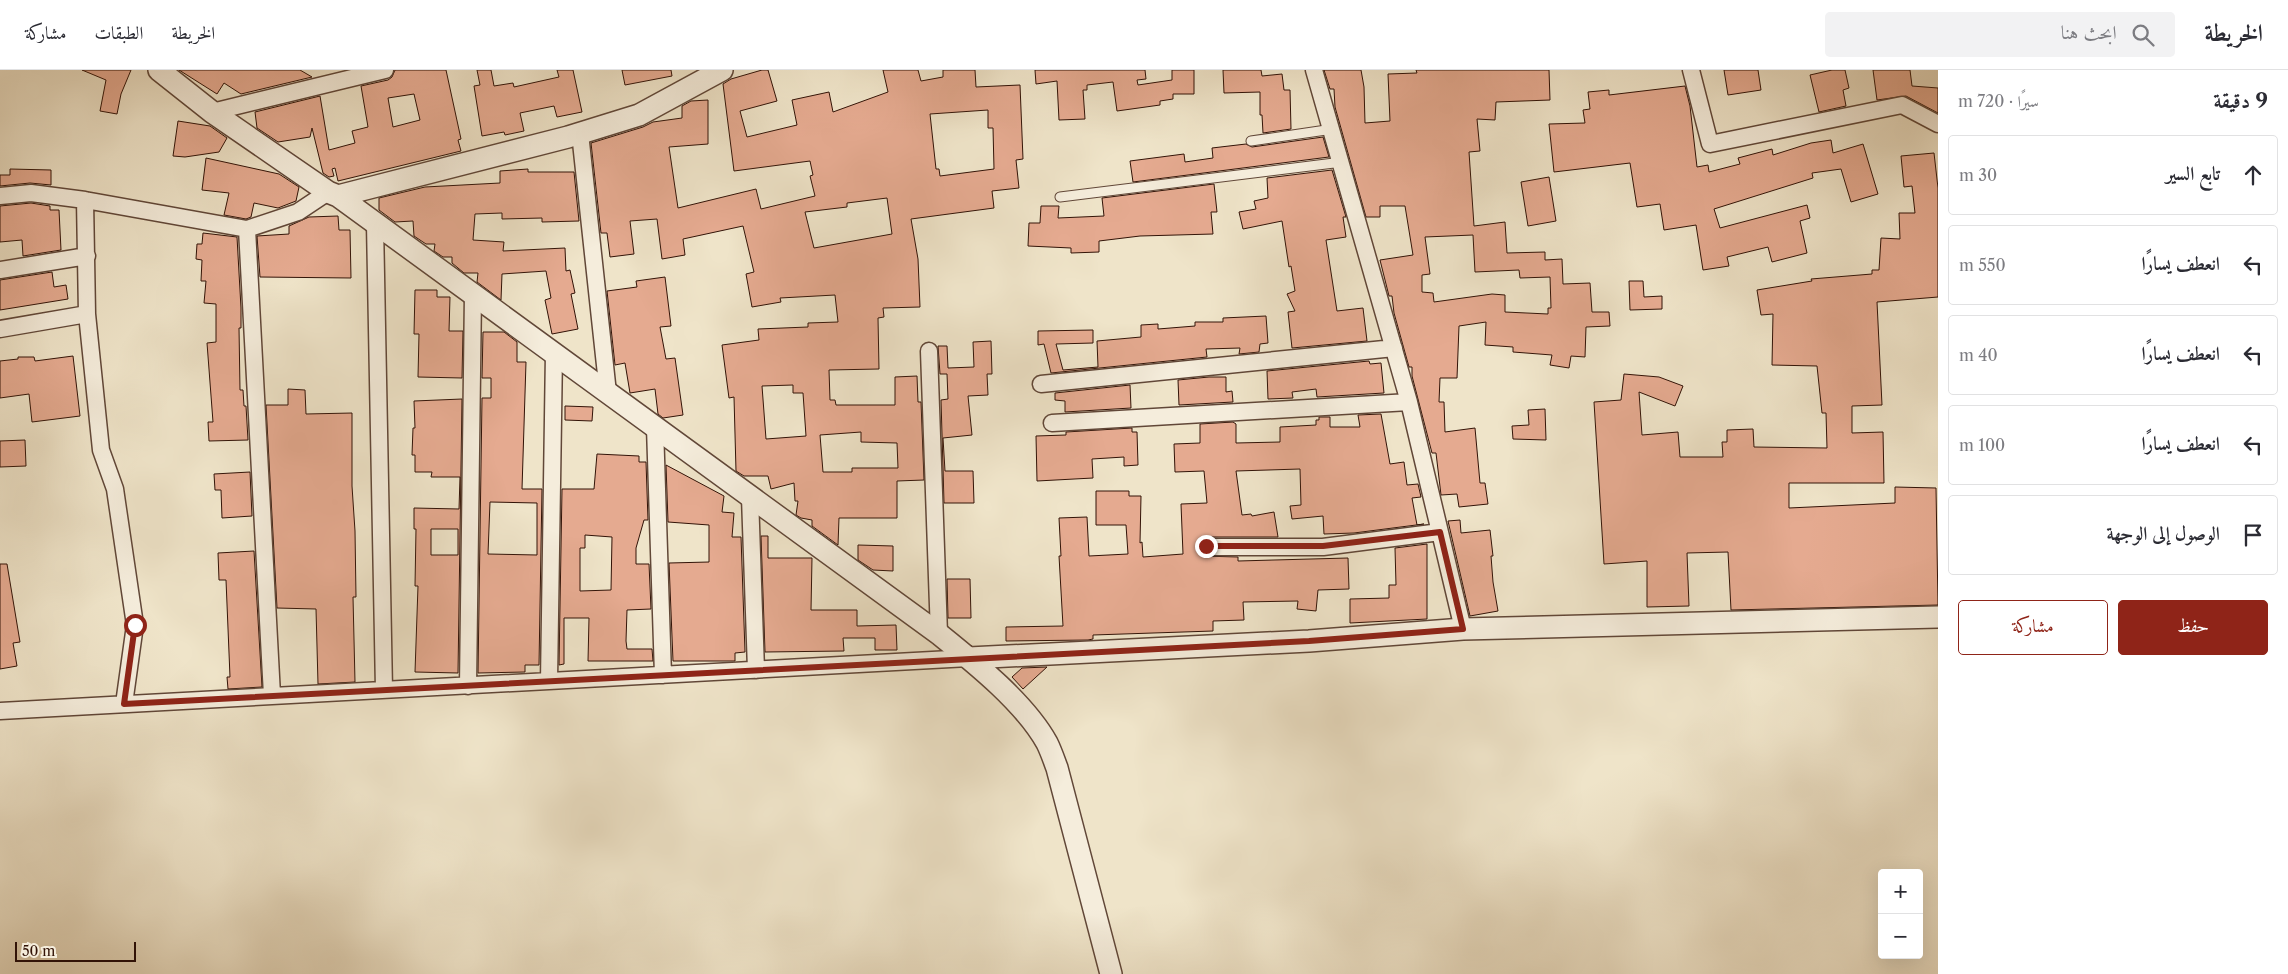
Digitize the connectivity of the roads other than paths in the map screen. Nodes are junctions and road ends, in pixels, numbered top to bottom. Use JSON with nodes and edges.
{"nodes":[{"id":1,"x":159,"y":70,"type":"edge"},
{"id":2,"x":385,"y":70,"type":"edge"},
{"id":3,"x":722,"y":70,"type":"edge"},
{"id":4,"x":1314,"y":70,"type":"edge"},
{"id":5,"x":1691,"y":70,"type":"edge"},
{"id":6,"x":212,"y":112,"type":"junction"},
{"id":7,"x":1938,"y":124,"type":"edge"},
{"id":8,"x":1333,"y":129,"type":"junction"},
{"id":9,"x":580,"y":133,"type":"junction"},
{"id":10,"x":1251,"y":141,"type":"dead end"},
{"id":11,"x":1342,"y":162,"type":"junction"},
{"id":12,"x":333,"y":194,"type":"junction"},
{"id":13,"x":0,"y":196,"type":"edge"},
{"id":14,"x":1060,"y":197,"type":"dead end"},
{"id":15,"x":85,"y":200,"type":"junction"},
{"id":16,"x":375,"y":224,"type":"junction"},
{"id":17,"x":247,"y":229,"type":"junction"},
{"id":18,"x":86,"y":256,"type":"junction"},
{"id":19,"x":0,"y":270,"type":"edge"},
{"id":20,"x":473,"y":293,"type":"junction"},
{"id":21,"x":87,"y":314,"type":"junction"},
{"id":22,"x":0,"y":330,"type":"edge"},
{"id":23,"x":1394,"y":348,"type":"junction"},
{"id":24,"x":929,"y":351,"type":"dead end"},
{"id":25,"x":554,"y":352,"type":"junction"},
{"id":26,"x":1041,"y":384,"type":"dead end"},
{"id":27,"x":608,"y":393,"type":"junction"},
{"id":28,"x":1409,"y":402,"type":"junction"},
{"id":29,"x":1052,"y":423,"type":"dead end"},
{"id":30,"x":655,"y":427,"type":"junction"},
{"id":31,"x":750,"y":497,"type":"junction"},
{"id":32,"x":1440,"y":532,"type":"junction"},
{"id":33,"x":1206,"y":546,"type":"dead end"},
{"id":34,"x":1938,"y":617,"type":"edge"},
{"id":35,"x":1463,"y":629,"type":"junction"},
{"id":36,"x":939,"y":634,"type":"junction"},
{"id":37,"x":969,"y":658,"type":"junction"},
{"id":38,"x":756,"y":670,"type":"junction"},
{"id":39,"x":663,"y":675,"type":"junction"},
{"id":40,"x":549,"y":681,"type":"junction"},
{"id":41,"x":468,"y":686,"type":"junction"},
{"id":42,"x":384,"y":690,"type":"junction"},
{"id":43,"x":272,"y":695,"type":"junction"},
{"id":44,"x":124,"y":704,"type":"junction"},
{"id":45,"x":0,"y":711,"type":"edge"},
{"id":46,"x":1111,"y":974,"type":"edge"}],
"edges":[{"from":1,"to":6,"type":"street"},
{"from":2,"to":6,"type":"street"},
{"from":3,"to":9,"type":"street"},
{"from":4,"to":8,"type":"street"},
{"from":5,"to":7,"type":"street"},
{"from":6,"to":12,"type":"street"},
{"from":8,"to":10,"type":"lane"},
{"from":8,"to":11,"type":"street"},
{"from":9,"to":12,"type":"street"},
{"from":9,"to":27,"type":"street"},
{"from":11,"to":14,"type":"lane"},
{"from":11,"to":23,"type":"street"},
{"from":12,"to":16,"type":"street"},
{"from":12,"to":17,"type":"street"},
{"from":13,"to":15,"type":"street"},
{"from":15,"to":17,"type":"street"},
{"from":15,"to":18,"type":"street"},
{"from":16,"to":20,"type":"street"},
{"from":16,"to":42,"type":"street"},
{"from":17,"to":43,"type":"street"},
{"from":18,"to":19,"type":"street"},
{"from":18,"to":21,"type":"street"},
{"from":20,"to":25,"type":"street"},
{"from":20,"to":41,"type":"street"},
{"from":21,"to":22,"type":"street"},
{"from":21,"to":44,"type":"street"},
{"from":23,"to":26,"type":"street"},
{"from":23,"to":28,"type":"street"},
{"from":24,"to":36,"type":"street"},
{"from":25,"to":27,"type":"street"},
{"from":25,"to":40,"type":"street"},
{"from":27,"to":30,"type":"street"},
{"from":28,"to":29,"type":"street"},
{"from":28,"to":32,"type":"street"},
{"from":30,"to":31,"type":"street"},
{"from":30,"to":39,"type":"street"},
{"from":31,"to":36,"type":"street"},
{"from":31,"to":38,"type":"street"},
{"from":32,"to":33,"type":"street"},
{"from":32,"to":35,"type":"street"},
{"from":34,"to":35,"type":"street"},
{"from":35,"to":37,"type":"street"},
{"from":36,"to":37,"type":"street"},
{"from":37,"to":38,"type":"street"},
{"from":37,"to":46,"type":"street"},
{"from":38,"to":39,"type":"street"},
{"from":39,"to":40,"type":"street"},
{"from":40,"to":41,"type":"street"},
{"from":41,"to":42,"type":"street"},
{"from":42,"to":43,"type":"street"},
{"from":43,"to":44,"type":"street"},
{"from":44,"to":45,"type":"street"}]}
